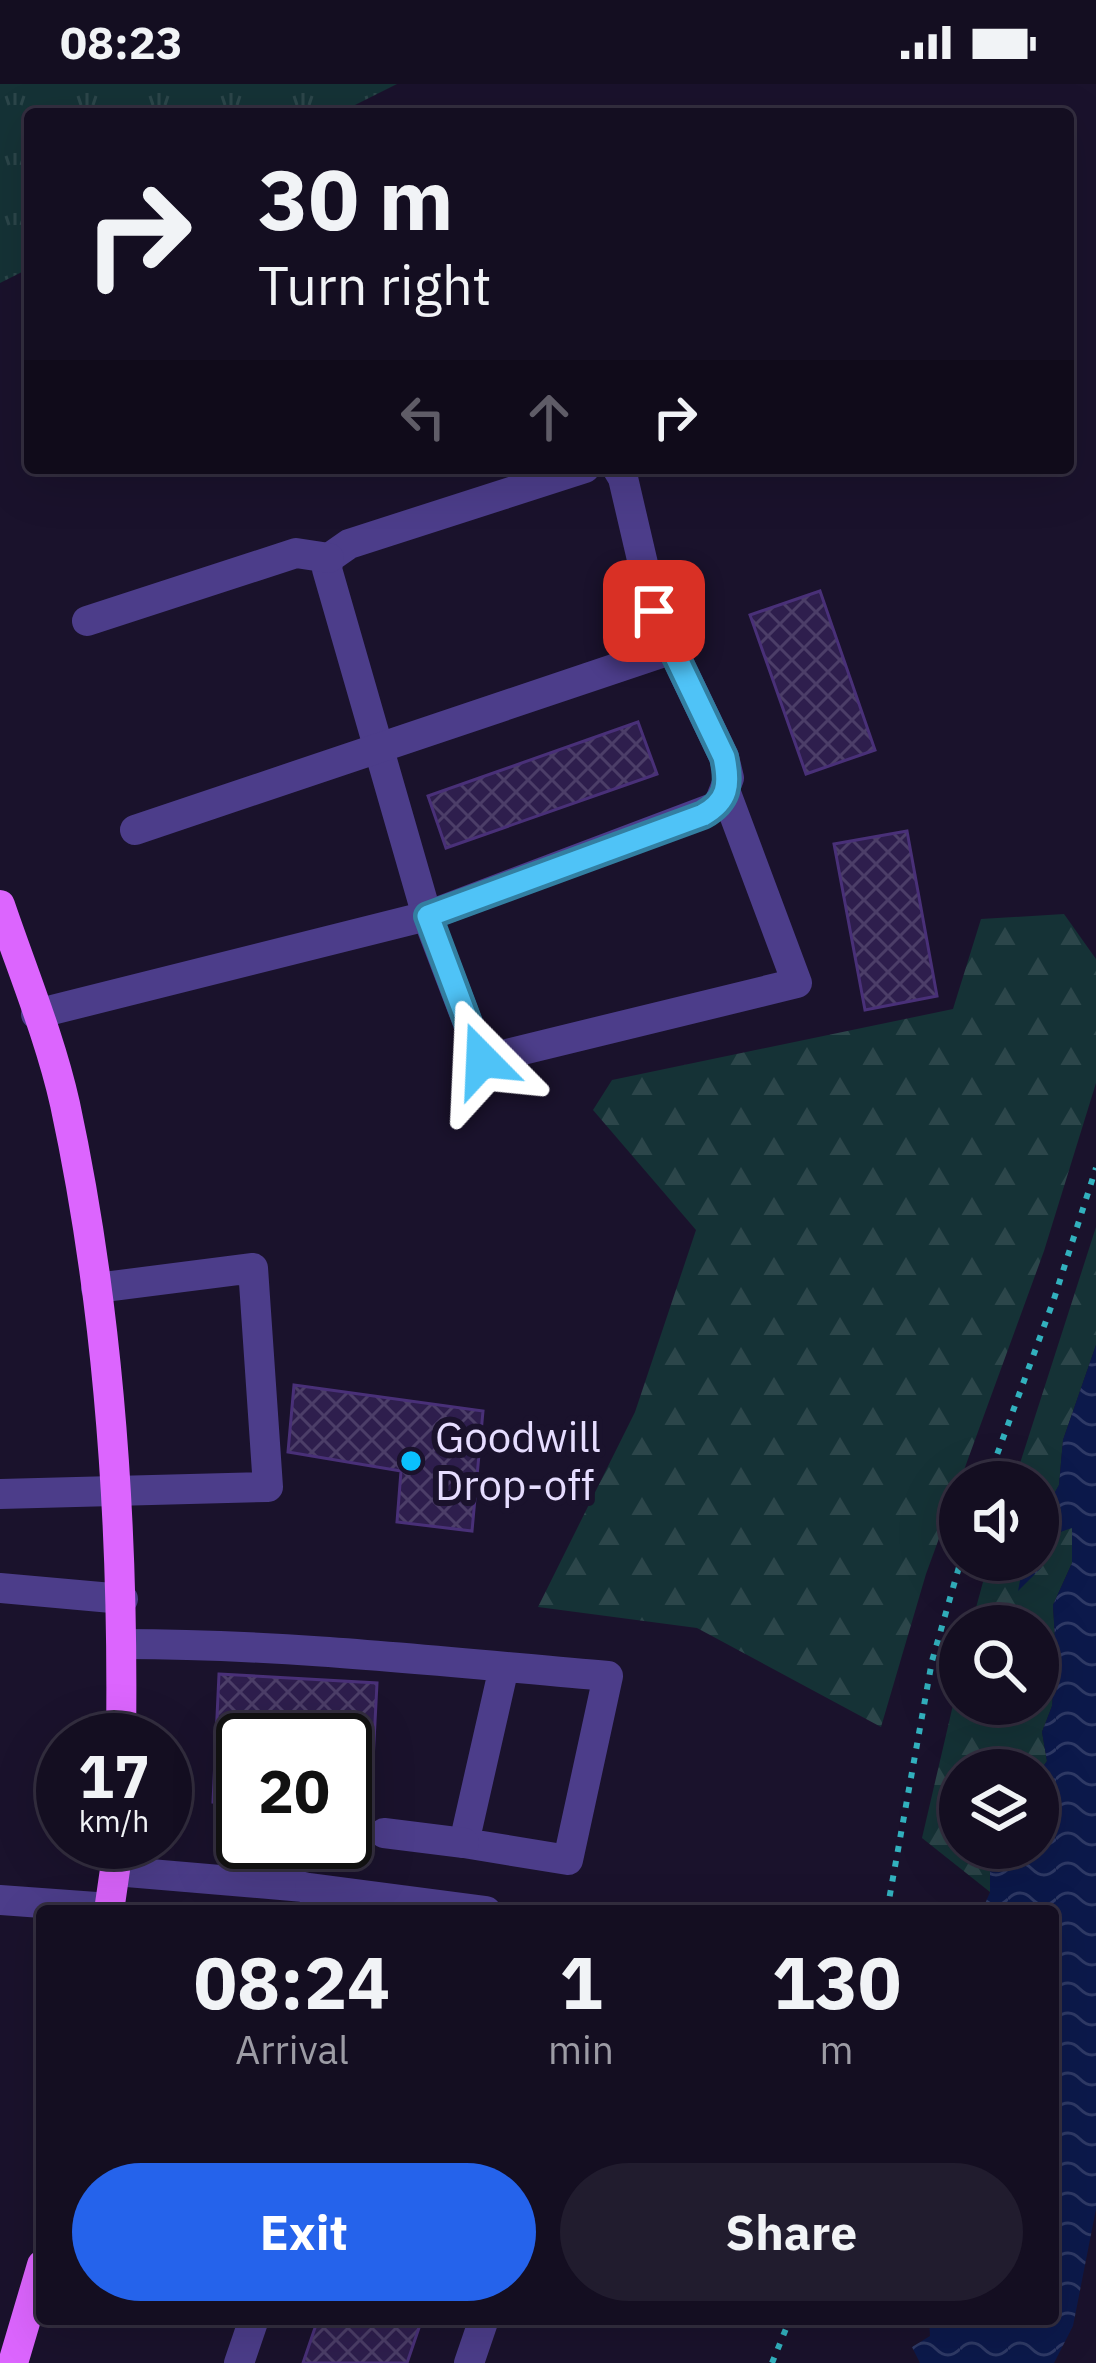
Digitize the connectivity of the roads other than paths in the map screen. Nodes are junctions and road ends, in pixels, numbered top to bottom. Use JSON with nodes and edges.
{"nodes":[{"id":1,"x":565,"y":474,"type":"edge"},
{"id":2,"x":621,"y":474,"type":"edge"},
{"id":3,"x":329,"y":558,"type":"junction"},
{"id":4,"x":87,"y":621,"type":"dead end"},
{"id":5,"x":673,"y":649,"type":"junction"},
{"id":6,"x":379,"y":749,"type":"junction"},
{"id":7,"x":726,"y":794,"type":"junction"},
{"id":8,"x":135,"y":830,"type":"dead end"},
{"id":9,"x":0,"y":904,"type":"edge"},
{"id":10,"x":428,"y":916,"type":"junction"},
{"id":11,"x":36,"y":1014,"type":"junction"},
{"id":12,"x":96,"y":1288,"type":"junction"},
{"id":13,"x":116,"y":1490,"type":"junction"},
{"id":14,"x":0,"y":1494,"type":"edge"},
{"id":15,"x":0,"y":1588,"type":"edge"},
{"id":16,"x":123,"y":1599,"type":"junction"},
{"id":17,"x":123,"y":1643,"type":"junction"},
{"id":18,"x":504,"y":1667,"type":"junction"},
{"id":19,"x":122,"y":1713,"type":"edge"},
{"id":20,"x":384,"y":1833,"type":"dead end"},
{"id":21,"x":464,"y":1843,"type":"junction"},
{"id":22,"x":192,"y":1868,"type":"edge"},
{"id":23,"x":115,"y":1869,"type":"edge"},
{"id":24,"x":304,"y":1887,"type":"junction"},
{"id":25,"x":0,"y":1900,"type":"edge"},
{"id":26,"x":61,"y":1905,"type":"edge"},
{"id":27,"x":111,"y":1905,"type":"edge"},
{"id":28,"x":334,"y":1905,"type":"edge"},
{"id":29,"x":440,"y":1905,"type":"edge"},
{"id":30,"x":36,"y":2284,"type":"edge"},
{"id":31,"x":252,"y":2325,"type":"edge"},
{"id":32,"x":482,"y":2325,"type":"edge"},
{"id":33,"x":13,"y":2363,"type":"edge"},
{"id":34,"x":239,"y":2363,"type":"edge"},
{"id":35,"x":469,"y":2363,"type":"edge"}],
"edges":[{"from":1,"to":3,"type":"lane"},
{"from":2,"to":5,"type":"lane"},
{"from":3,"to":4,"type":"lane"},
{"from":3,"to":6,"type":"lane"},
{"from":5,"to":6,"type":"lane"},
{"from":5,"to":7,"type":"lane"},
{"from":6,"to":8,"type":"lane"},
{"from":6,"to":10,"type":"lane"},
{"from":7,"to":10,"type":"lane"},
{"from":7,"to":10,"type":"lane"},
{"from":9,"to":11,"type":"main road"},
{"from":10,"to":11,"type":"lane"},
{"from":11,"to":12,"type":"main road"},
{"from":12,"to":13,"type":"main road"},
{"from":12,"to":13,"type":"lane"},
{"from":13,"to":14,"type":"lane"},
{"from":13,"to":16,"type":"main road"},
{"from":15,"to":16,"type":"lane"},
{"from":16,"to":17,"type":"main road"},
{"from":17,"to":18,"type":"lane"},
{"from":17,"to":19,"type":"main road"},
{"from":18,"to":21,"type":"lane"},
{"from":18,"to":21,"type":"lane"},
{"from":20,"to":21,"type":"lane"},
{"from":22,"to":24,"type":"lane"},
{"from":23,"to":27,"type":"main road"},
{"from":24,"to":28,"type":"lane"},
{"from":24,"to":29,"type":"lane"},
{"from":25,"to":26,"type":"lane"},
{"from":30,"to":33,"type":"main road"},
{"from":31,"to":34,"type":"lane"},
{"from":32,"to":35,"type":"lane"}]}
